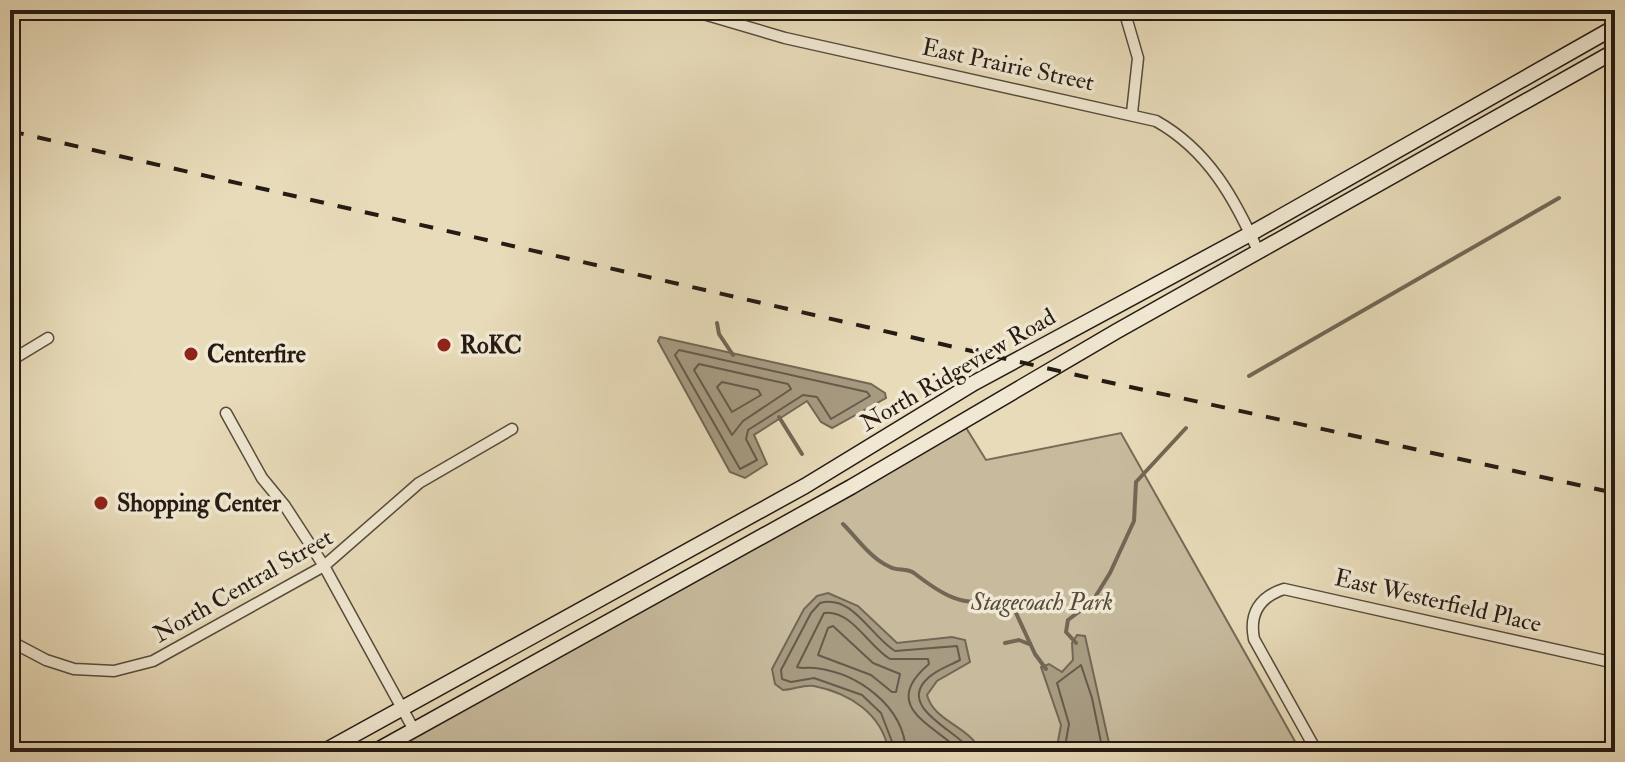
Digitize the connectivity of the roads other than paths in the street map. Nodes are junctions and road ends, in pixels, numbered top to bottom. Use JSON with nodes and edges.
{"nodes":[{"id":1,"x":690,"y":10,"type":"edge"},
{"id":2,"x":1124,"y":10,"type":"edge"},
{"id":3,"x":1615,"y":27,"type":"edge"},
{"id":4,"x":1615,"y":51,"type":"edge"},
{"id":5,"x":1132,"y":113,"type":"junction"},
{"id":6,"x":1250,"y":234,"type":"junction"},
{"id":7,"x":1258,"y":251,"type":"junction"},
{"id":8,"x":48,"y":338,"type":"dead end"},
{"id":9,"x":10,"y":361,"type":"edge"},
{"id":10,"x":226,"y":413,"type":"dead end"},
{"id":11,"x":512,"y":429,"type":"dead end"},
{"id":12,"x":324,"y":566,"type":"junction"},
{"id":13,"x":10,"y":641,"type":"edge"},
{"id":14,"x":1615,"y":663,"type":"edge"},
{"id":15,"x":402,"y":708,"type":"junction"},
{"id":16,"x":414,"y":730,"type":"junction"},
{"id":17,"x":323,"y":752,"type":"edge"},
{"id":18,"x":374,"y":752,"type":"edge"},
{"id":19,"x":1317,"y":752,"type":"edge"}],
"edges":[{"from":1,"to":5,"type":"street","name":"East Prairie Street"},
{"from":2,"to":5,"type":"street"},
{"from":3,"to":6,"type":"main road","name":"North Ridgeview Road"},
{"from":4,"to":7,"type":"main road","name":"North Ridgeview Road"},
{"from":5,"to":6,"type":"street","name":"East Prairie Street"},
{"from":6,"to":7,"type":"street","name":"East Prairie Street"},
{"from":6,"to":15,"type":"main road","name":"North Ridgeview Road"},
{"from":7,"to":16,"type":"main road","name":"North Ridgeview Road"},
{"from":8,"to":9,"type":"street"},
{"from":10,"to":12,"type":"street"},
{"from":11,"to":12,"type":"street","name":"North Central Street"},
{"from":12,"to":13,"type":"street","name":"North Central Street"},
{"from":12,"to":15,"type":"street"},
{"from":14,"to":19,"type":"street","name":"East Westerfield Place"},
{"from":15,"to":16,"type":"street"},
{"from":15,"to":17,"type":"main road","name":"North Ridgeview Road"},
{"from":16,"to":18,"type":"main road","name":"North Ridgeview Road"}]}
